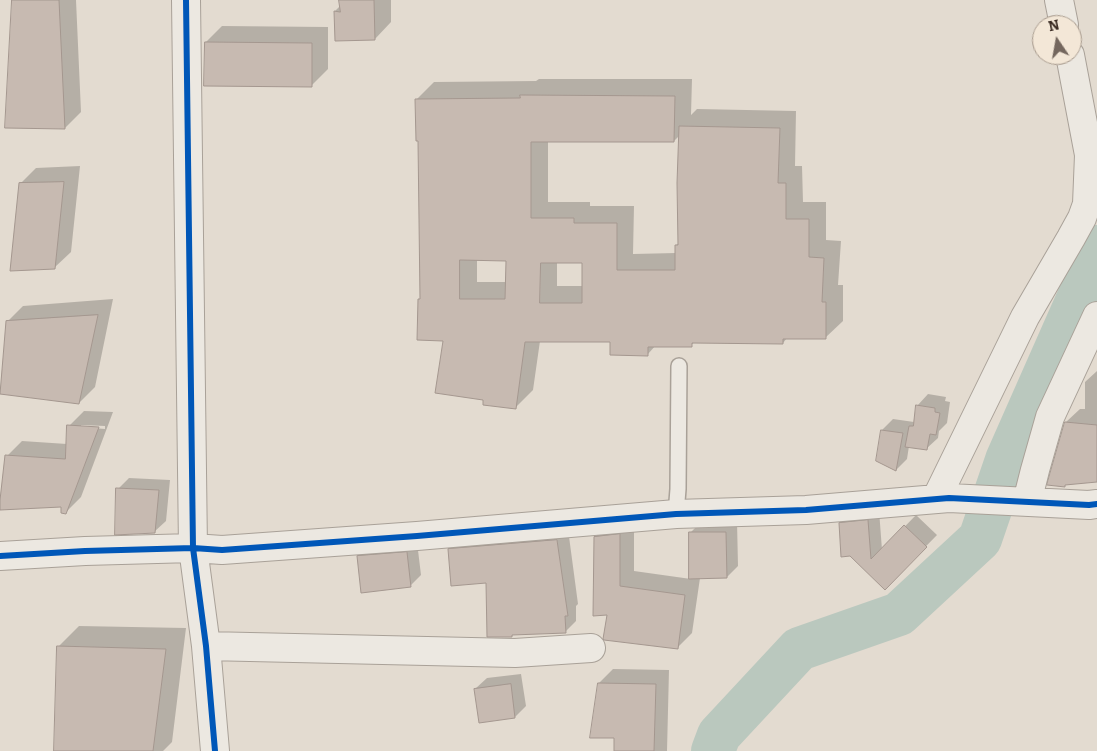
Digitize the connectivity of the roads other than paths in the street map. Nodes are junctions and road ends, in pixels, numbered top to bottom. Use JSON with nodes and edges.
{"nodes":[{"id":1,"x":186,"y":0,"type":"edge"},
{"id":2,"x":1059,"y":0,"type":"edge"},
{"id":3,"x":1062,"y":15,"type":"edge"},
{"id":4,"x":1072,"y":65,"type":"edge"},
{"id":5,"x":1097,"y":316,"type":"edge"},
{"id":6,"x":679,"y":366,"type":"dead end"},
{"id":7,"x":943,"y":498,"type":"junction"},
{"id":8,"x":1021,"y":501,"type":"junction"},
{"id":9,"x":1097,"y":504,"type":"edge"},
{"id":10,"x":676,"y":514,"type":"junction"},
{"id":11,"x":193,"y":548,"type":"junction"},
{"id":12,"x":0,"y":556,"type":"edge"},
{"id":13,"x":206,"y":646,"type":"junction"},
{"id":14,"x":591,"y":648,"type":"dead end"},
{"id":15,"x":215,"y":751,"type":"edge"}],
"edges":[{"from":1,"to":11,"type":"street"},
{"from":2,"to":3,"type":"street"},
{"from":4,"to":7,"type":"street"},
{"from":5,"to":8,"type":"street"},
{"from":6,"to":10,"type":"lane"},
{"from":7,"to":8,"type":"street"},
{"from":7,"to":10,"type":"street"},
{"from":8,"to":9,"type":"street"},
{"from":10,"to":11,"type":"street"},
{"from":11,"to":12,"type":"street"},
{"from":11,"to":13,"type":"street"},
{"from":13,"to":14,"type":"street"},
{"from":13,"to":15,"type":"street"}]}
